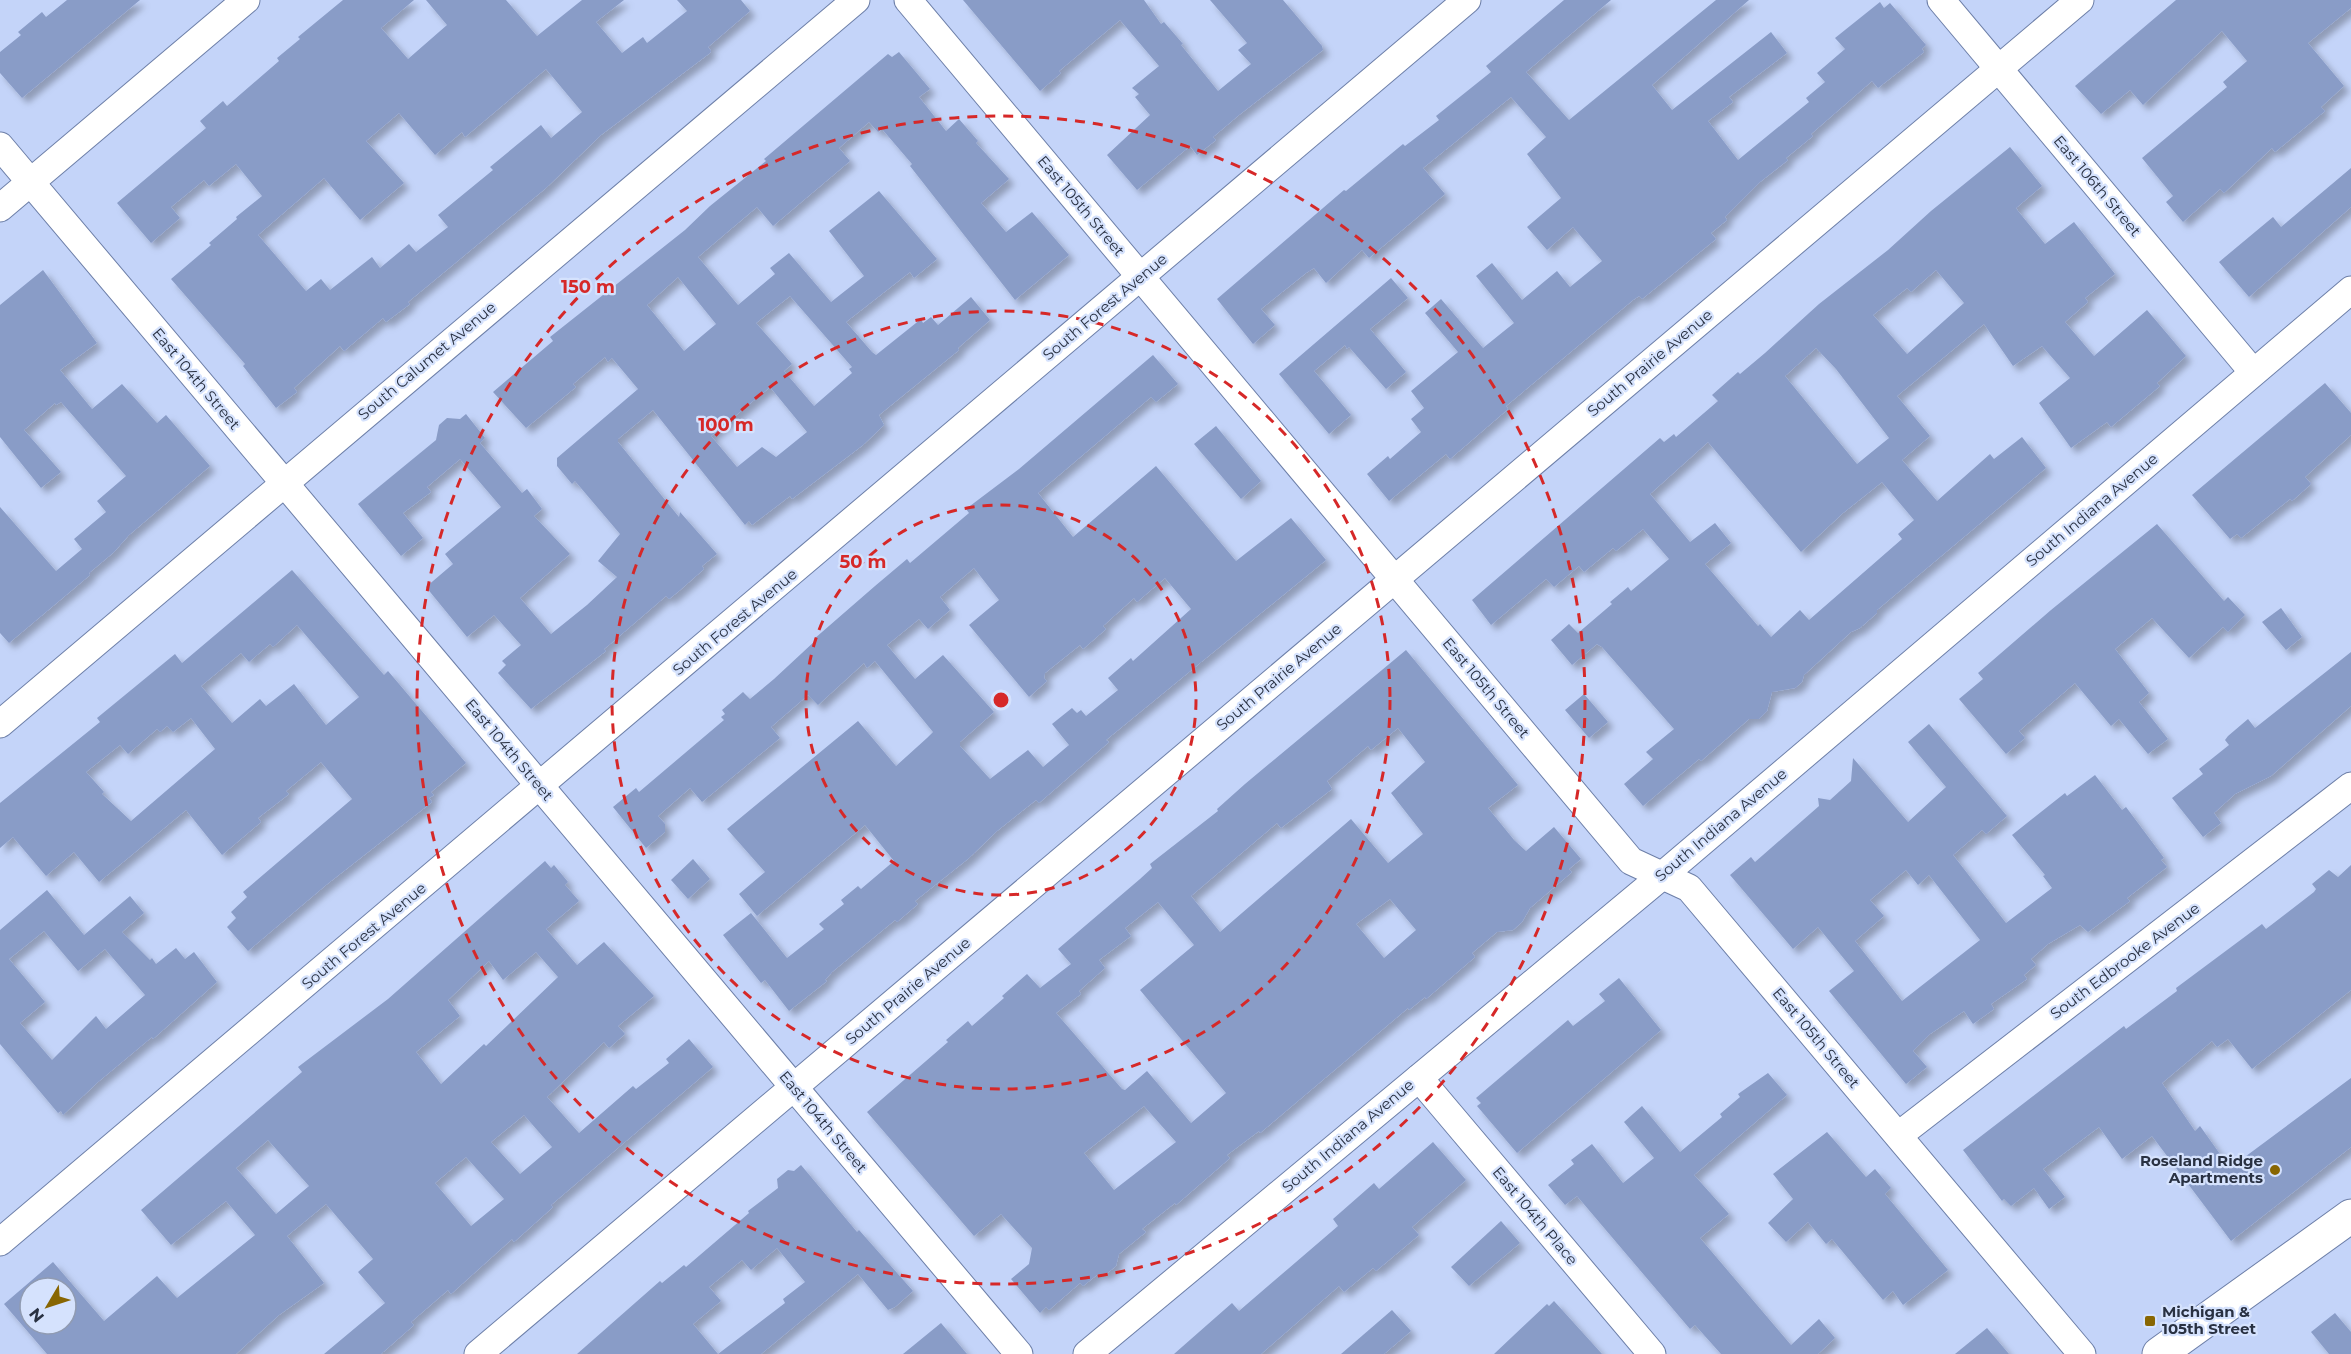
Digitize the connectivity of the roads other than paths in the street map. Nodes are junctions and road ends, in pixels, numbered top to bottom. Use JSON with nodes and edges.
{"nodes":[{"id":1,"x":246,"y":0,"type":"edge"},
{"id":2,"x":856,"y":0,"type":"edge"},
{"id":3,"x":908,"y":0,"type":"edge"},
{"id":4,"x":1467,"y":0,"type":"edge"},
{"id":5,"x":1941,"y":0,"type":"edge"},
{"id":6,"x":2080,"y":0,"type":"edge"},
{"id":7,"x":1998,"y":69,"type":"junction"},
{"id":8,"x":0,"y":146,"type":"edge"},
{"id":9,"x":30,"y":182,"type":"junction"},
{"id":10,"x":0,"y":208,"type":"edge"},
{"id":11,"x":1140,"y":277,"type":"junction"},
{"id":12,"x":2351,"y":290,"type":"edge"},
{"id":13,"x":2253,"y":372,"type":"junction"},
{"id":14,"x":284,"y":483,"type":"junction"},
{"id":15,"x":1394,"y":579,"type":"junction"},
{"id":16,"x":0,"y":724,"type":"edge"},
{"id":17,"x":2351,"y":786,"type":"edge"},
{"id":18,"x":540,"y":787,"type":"junction"},
{"id":19,"x":1662,"y":875,"type":"junction"},
{"id":20,"x":1419,"y":1078,"type":"junction"},
{"id":21,"x":794,"y":1087,"type":"junction"},
{"id":22,"x":1899,"y":1135,"type":"junction"},
{"id":23,"x":2351,"y":1216,"type":"edge"},
{"id":24,"x":0,"y":1242,"type":"edge"},
{"id":25,"x":478,"y":1354,"type":"edge"},
{"id":26,"x":1019,"y":1354,"type":"edge"},
{"id":27,"x":1087,"y":1354,"type":"edge"},
{"id":28,"x":1652,"y":1354,"type":"edge"},
{"id":29,"x":2082,"y":1354,"type":"edge"},
{"id":30,"x":2160,"y":1354,"type":"edge"}],
"edges":[{"from":1,"to":9,"type":"street"},
{"from":2,"to":14,"type":"street","name":"South Calumet Avenue"},
{"from":3,"to":11,"type":"street","name":"East 105th Street"},
{"from":4,"to":11,"type":"street","name":"South Forest Avenue"},
{"from":5,"to":7,"type":"street","name":"East 106th Street"},
{"from":6,"to":7,"type":"street","name":"South Prairie Avenue"},
{"from":7,"to":13,"type":"street","name":"East 106th Street"},
{"from":7,"to":15,"type":"street","name":"South Prairie Avenue"},
{"from":8,"to":9,"type":"street","name":"East 104th Street"},
{"from":9,"to":10,"type":"street"},
{"from":9,"to":14,"type":"street","name":"East 104th Street"},
{"from":11,"to":15,"type":"street","name":"East 105th Street"},
{"from":11,"to":18,"type":"street","name":"South Forest Avenue"},
{"from":12,"to":13,"type":"street","name":"South Indiana Avenue"},
{"from":13,"to":19,"type":"street","name":"South Indiana Avenue"},
{"from":14,"to":16,"type":"street","name":"South Calumet Avenue"},
{"from":14,"to":18,"type":"street","name":"East 104th Street"},
{"from":15,"to":19,"type":"street","name":"East 105th Street"},
{"from":15,"to":21,"type":"street","name":"South Prairie Avenue"},
{"from":17,"to":22,"type":"street","name":"South Edbrooke Avenue"},
{"from":18,"to":21,"type":"street","name":"East 104th Street"},
{"from":18,"to":24,"type":"street","name":"South Forest Avenue"},
{"from":19,"to":20,"type":"street","name":"South Indiana Avenue"},
{"from":19,"to":22,"type":"street","name":"East 105th Street"},
{"from":20,"to":27,"type":"street","name":"South Indiana Avenue"},
{"from":20,"to":28,"type":"street","name":"East 104th Place"},
{"from":21,"to":25,"type":"street","name":"South Prairie Avenue"},
{"from":21,"to":26,"type":"street","name":"East 104th Street"},
{"from":22,"to":29,"type":"street","name":"East 105th Street"},
{"from":23,"to":30,"type":"main road"}]}
